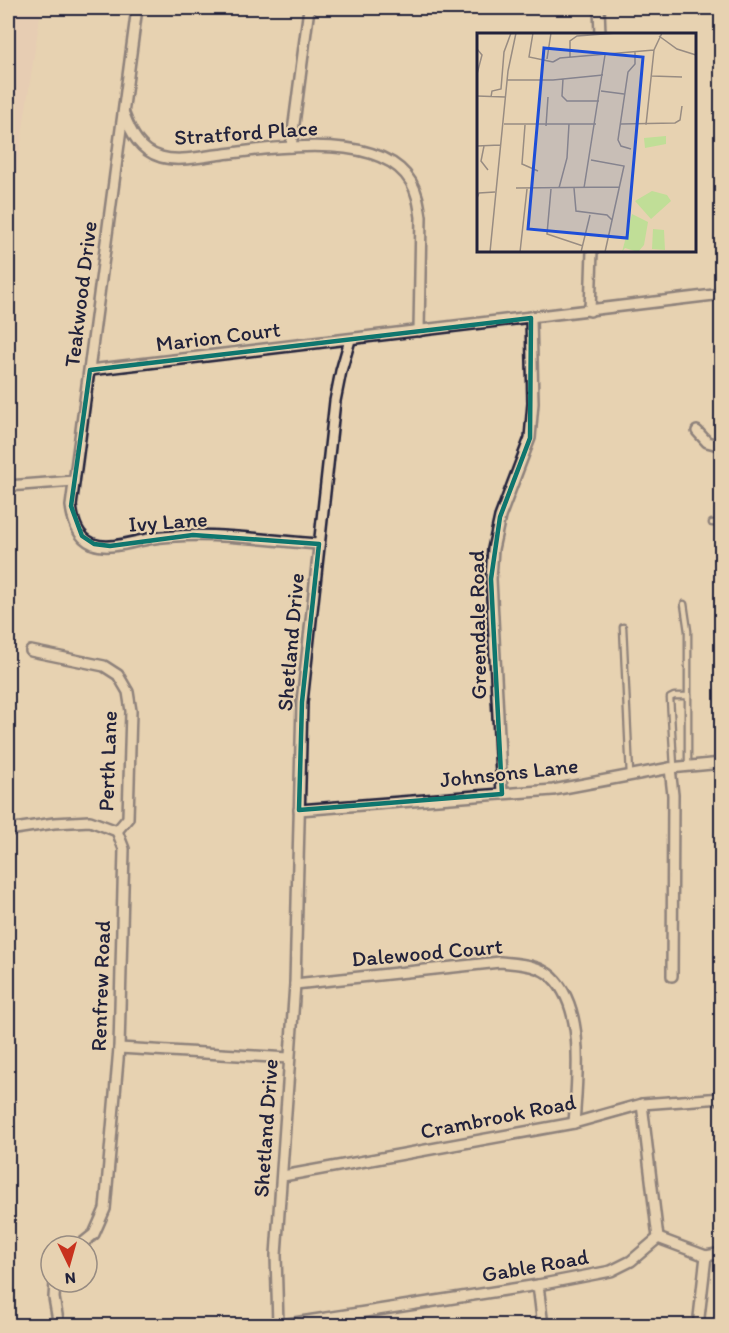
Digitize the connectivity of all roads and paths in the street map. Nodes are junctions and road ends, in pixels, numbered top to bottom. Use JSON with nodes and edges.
{"nodes":[{"id":1,"x":137,"y":8,"type":"edge"},
{"id":2,"x":309,"y":8,"type":"edge"},
{"id":3,"x":599,"y":8,"type":"edge"},
{"id":4,"x":600,"y":33,"type":"edge"},
{"id":5,"x":123,"y":112,"type":"junction"},
{"id":6,"x":291,"y":147,"type":"junction"},
{"id":7,"x":592,"y":252,"type":"edge"},
{"id":8,"x":722,"y":294,"type":"edge"},
{"id":9,"x":590,"y":311,"type":"junction"},
{"id":10,"x":531,"y":318,"type":"junction"},
{"id":11,"x":419,"y":331,"type":"junction"},
{"id":12,"x":350,"y":340,"type":"junction"},
{"id":13,"x":90,"y":370,"type":"junction"},
{"id":14,"x":697,"y":431,"type":"dead end"},
{"id":15,"x":722,"y":446,"type":"edge"},
{"id":16,"x":74,"y":481,"type":"junction"},
{"id":17,"x":8,"y":486,"type":"edge"},
{"id":18,"x":712,"y":523,"type":"dead end"},
{"id":19,"x":722,"y":523,"type":"edge"},
{"id":20,"x":319,"y":544,"type":"junction"},
{"id":21,"x":684,"y":604,"type":"dead end"},
{"id":22,"x":623,"y":627,"type":"dead end"},
{"id":23,"x":31,"y":651,"type":"dead end"},
{"id":24,"x":688,"y":696,"type":"junction"},
{"id":25,"x":722,"y":763,"type":"edge"},
{"id":26,"x":688,"y":766,"type":"junction"},
{"id":27,"x":672,"y":768,"type":"junction"},
{"id":28,"x":630,"y":775,"type":"junction"},
{"id":29,"x":502,"y":794,"type":"junction"},
{"id":30,"x":299,"y":810,"type":"junction"},
{"id":31,"x":8,"y":830,"type":"edge"},
{"id":32,"x":117,"y":831,"type":"junction"},
{"id":33,"x":672,"y":976,"type":"dead end"},
{"id":34,"x":295,"y":984,"type":"junction"},
{"id":35,"x":119,"y":1048,"type":"junction"},
{"id":36,"x":289,"y":1058,"type":"junction"},
{"id":37,"x":722,"y":1098,"type":"edge"},
{"id":38,"x":642,"y":1104,"type":"junction"},
{"id":39,"x":574,"y":1123,"type":"junction"},
{"id":40,"x":283,"y":1176,"type":"junction"},
{"id":41,"x":94,"y":1234,"type":"edge"},
{"id":42,"x":658,"y":1238,"type":"junction"},
{"id":43,"x":722,"y":1253,"type":"edge"},
{"id":44,"x":706,"y":1256,"type":"junction"},
{"id":45,"x":538,"y":1285,"type":"junction"},
{"id":46,"x":54,"y":1294,"type":"edge"},
{"id":47,"x":277,"y":1325,"type":"edge"},
{"id":48,"x":59,"y":1326,"type":"edge"},
{"id":49,"x":543,"y":1326,"type":"edge"},
{"id":50,"x":698,"y":1326,"type":"edge"}],
"edges":[{"from":1,"to":5,"type":"street"},
{"from":2,"to":6,"type":"street"},
{"from":3,"to":4,"type":"street"},
{"from":5,"to":6,"type":"street","name":"Stratford Place"},
{"from":5,"to":13,"type":"street","name":"Teakwood Drive"},
{"from":6,"to":11,"type":"street","name":"Stratford Place"},
{"from":7,"to":9,"type":"street"},
{"from":8,"to":9,"type":"street"},
{"from":9,"to":10,"type":"street"},
{"from":10,"to":11,"type":"street"},
{"from":10,"to":29,"type":"street","name":"Greendale Road"},
{"from":11,"to":12,"type":"street"},
{"from":12,"to":13,"type":"street","name":"Marion Court"},
{"from":12,"to":20,"type":"street","name":"Shetland Drive"},
{"from":13,"to":16,"type":"street","name":"Teakwood Drive"},
{"from":14,"to":15,"type":"street"},
{"from":16,"to":17,"type":"street"},
{"from":16,"to":20,"type":"street","name":"Ivy Lane"},
{"from":18,"to":19,"type":"lane"},
{"from":20,"to":30,"type":"street","name":"Shetland Drive"},
{"from":21,"to":24,"type":"lane"},
{"from":22,"to":28,"type":"lane"},
{"from":23,"to":32,"type":"street","name":"Perth Lane"},
{"from":24,"to":26,"type":"lane"},
{"from":24,"to":27,"type":"lane"},
{"from":25,"to":26,"type":"street","name":"Johnsons Lane"},
{"from":26,"to":27,"type":"street","name":"Johnsons Lane"},
{"from":27,"to":28,"type":"street","name":"Johnsons Lane"},
{"from":27,"to":33,"type":"street"},
{"from":28,"to":29,"type":"street","name":"Johnsons Lane"},
{"from":29,"to":30,"type":"street","name":"Johnsons Lane"},
{"from":30,"to":34,"type":"street","name":"Shetland Drive"},
{"from":31,"to":32,"type":"street"},
{"from":32,"to":35,"type":"street","name":"Renfrew Road"},
{"from":34,"to":36,"type":"street","name":"Shetland Drive"},
{"from":34,"to":39,"type":"street","name":"Dalewood Court"},
{"from":35,"to":36,"type":"street"},
{"from":35,"to":41,"type":"street","name":"Renfrew Road"},
{"from":36,"to":40,"type":"street","name":"Shetland Drive"},
{"from":37,"to":38,"type":"street","name":"Crambrook Road"},
{"from":38,"to":39,"type":"street","name":"Crambrook Road"},
{"from":38,"to":42,"type":"street"},
{"from":39,"to":40,"type":"street","name":"Crambrook Road"},
{"from":40,"to":47,"type":"street","name":"Shetland Drive"},
{"from":42,"to":44,"type":"street"},
{"from":42,"to":45,"type":"street","name":"Gable Road"},
{"from":43,"to":44,"type":"street"},
{"from":44,"to":50,"type":"street"},
{"from":45,"to":47,"type":"street","name":"Gable Road"},
{"from":45,"to":49,"type":"street"},
{"from":46,"to":48,"type":"street"}]}
